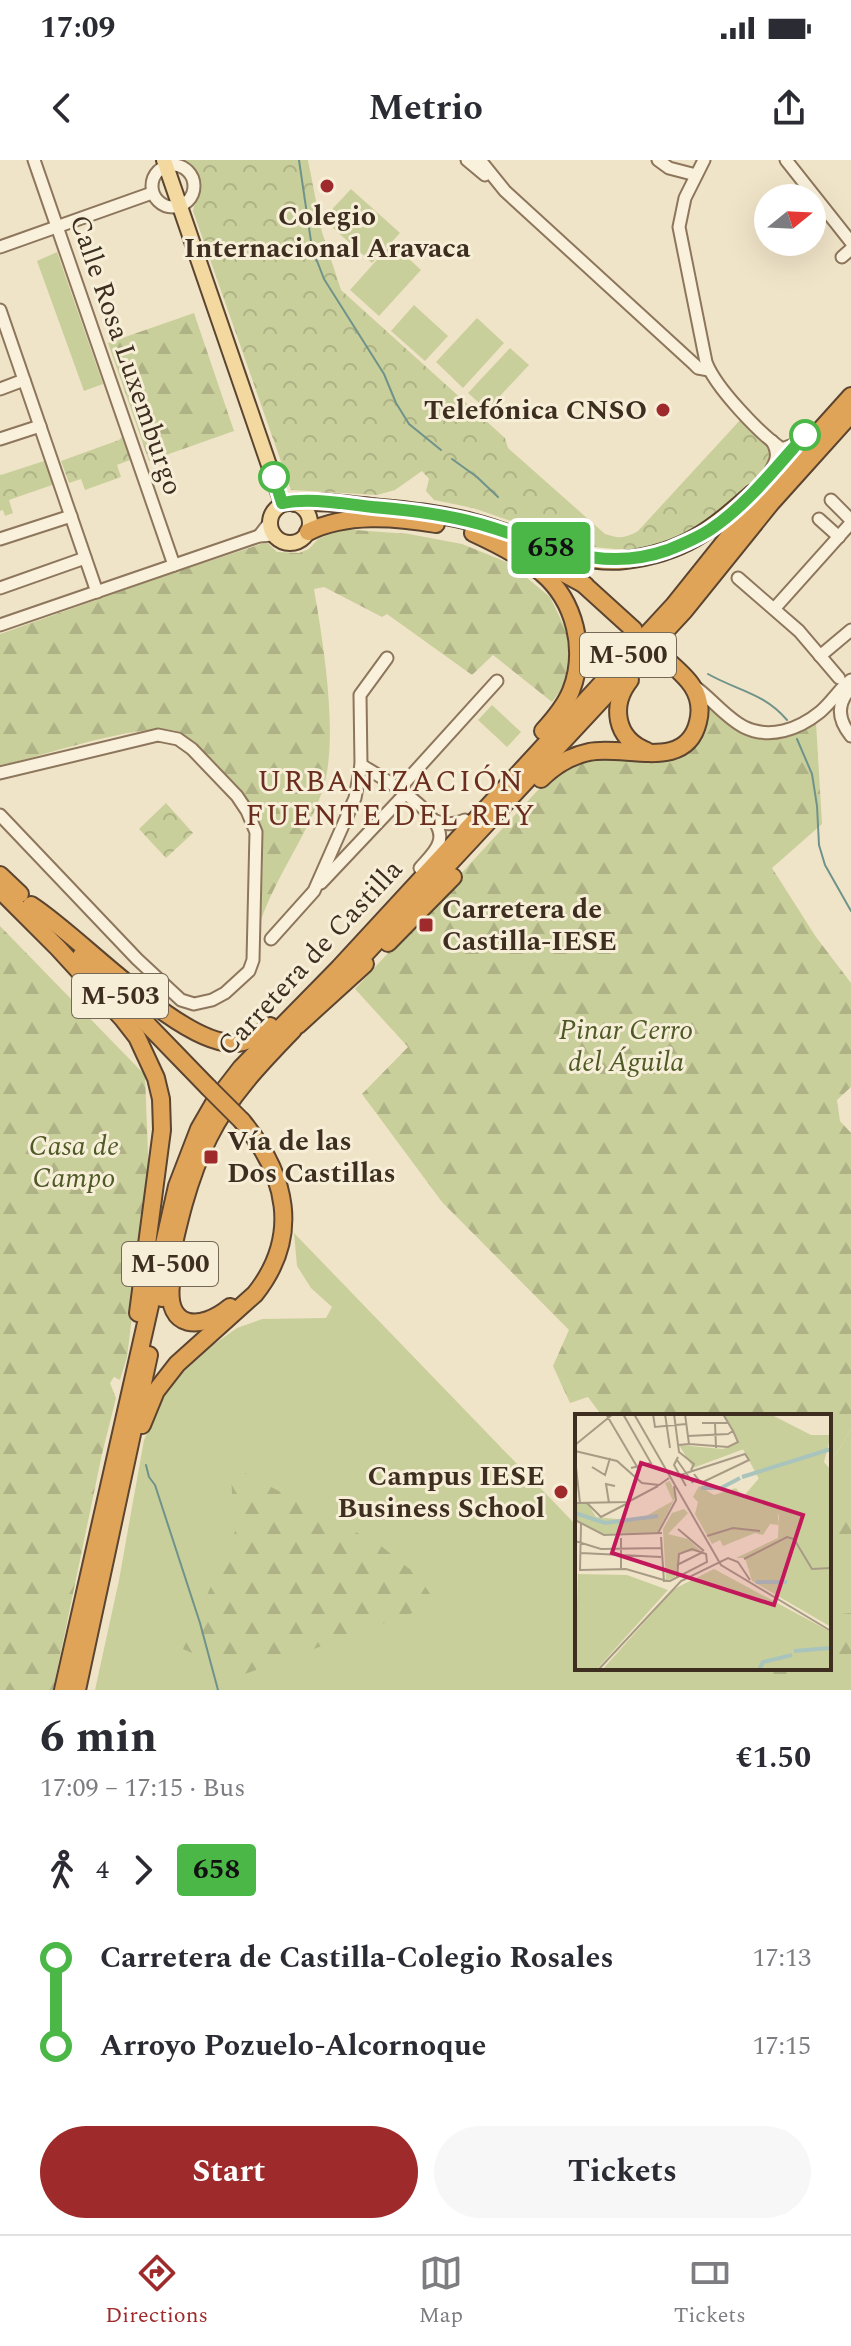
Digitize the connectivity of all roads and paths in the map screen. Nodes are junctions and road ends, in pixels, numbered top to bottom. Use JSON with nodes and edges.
{"nodes":[{"id":1,"x":34,"y":160,"type":"edge"},
{"id":2,"x":467,"y":160,"type":"edge"},
{"id":3,"x":480,"y":160,"type":"edge"},
{"id":4,"x":658,"y":160,"type":"edge"},
{"id":5,"x":704,"y":160,"type":"edge"},
{"id":6,"x":786,"y":160,"type":"edge"},
{"id":7,"x":165,"y":163,"type":"edge"},
{"id":8,"x":696,"y":175,"type":"junction"},
{"id":9,"x":505,"y":191,"type":"junction"},
{"id":10,"x":152,"y":193,"type":"junction"},
{"id":11,"x":180,"y":206,"type":"junction"},
{"id":12,"x":57,"y":227,"type":"junction"},
{"id":13,"x":851,"y":242,"type":"edge"},
{"id":14,"x":0,"y":247,"type":"edge"},
{"id":15,"x":0,"y":310,"type":"edge"},
{"id":16,"x":4,"y":337,"type":"edge"},
{"id":17,"x":709,"y":370,"type":"junction"},
{"id":18,"x":24,"y":380,"type":"junction"},
{"id":19,"x":851,"y":385,"type":"edge"},
{"id":20,"x":0,"y":389,"type":"edge"},
{"id":21,"x":851,"y":396,"type":"edge"},
{"id":22,"x":851,"y":414,"type":"edge"},
{"id":23,"x":851,"y":421,"type":"edge"},
{"id":24,"x":40,"y":426,"type":"junction"},
{"id":25,"x":0,"y":439,"type":"edge"},
{"id":26,"x":771,"y":441,"type":"junction"},
{"id":27,"x":798,"y":443,"type":"junction"},
{"id":28,"x":769,"y":474,"type":"junction"},
{"id":29,"x":753,"y":493,"type":"junction"},
{"id":30,"x":831,"y":500,"type":"dead end"},
{"id":31,"x":288,"y":503,"type":"junction"},
{"id":32,"x":71,"y":516,"type":"junction"},
{"id":33,"x":819,"y":519,"type":"dead end"},
{"id":34,"x":477,"y":529,"type":"junction"},
{"id":35,"x":847,"y":529,"type":"edge"},
{"id":36,"x":267,"y":531,"type":"junction"},
{"id":37,"x":308,"y":532,"type":"junction"},
{"id":38,"x":0,"y":539,"type":"edge"},
{"id":39,"x":85,"y":558,"type":"junction"},
{"id":40,"x":174,"y":565,"type":"junction"},
{"id":41,"x":738,"y":578,"type":"dead end"},
{"id":42,"x":703,"y":587,"type":"junction"},
{"id":43,"x":0,"y":588,"type":"edge"},
{"id":44,"x":97,"y":592,"type":"junction"},
{"id":45,"x":774,"y":609,"type":"junction"},
{"id":46,"x":684,"y":611,"type":"junction"},
{"id":47,"x":0,"y":625,"type":"edge"},
{"id":48,"x":634,"y":630,"type":"dead end"},
{"id":49,"x":851,"y":630,"type":"edge"},
{"id":50,"x":662,"y":656,"type":"dead end"},
{"id":51,"x":820,"y":656,"type":"junction"},
{"id":52,"x":387,"y":658,"type":"dead end"},
{"id":53,"x":845,"y":679,"type":"edge"},
{"id":54,"x":497,"y":681,"type":"dead end"},
{"id":55,"x":692,"y":685,"type":"junction"},
{"id":56,"x":851,"y":688,"type":"edge"},
{"id":57,"x":851,"y":736,"type":"edge"},
{"id":58,"x":656,"y":754,"type":"junction"},
{"id":59,"x":361,"y":765,"type":"junction"},
{"id":60,"x":0,"y":773,"type":"edge"},
{"id":61,"x":503,"y":777,"type":"junction"},
{"id":62,"x":403,"y":791,"type":"junction"},
{"id":63,"x":0,"y":815,"type":"edge"},
{"id":64,"x":433,"y":820,"type":"junction"},
{"id":65,"x":465,"y":820,"type":"junction"},
{"id":66,"x":420,"y":868,"type":"junction"},
{"id":67,"x":0,"y":875,"type":"edge"},
{"id":68,"x":0,"y":890,"type":"edge"},
{"id":69,"x":314,"y":891,"type":"junction"},
{"id":70,"x":31,"y":905,"type":"junction"},
{"id":71,"x":395,"y":905,"type":"junction"},
{"id":72,"x":271,"y":939,"type":"dead end"},
{"id":73,"x":362,"y":941,"type":"junction"},
{"id":74,"x":58,"y":948,"type":"junction"},
{"id":75,"x":298,"y":1025,"type":"junction"},
{"id":76,"x":205,"y":1090,"type":"junction"},
{"id":77,"x":239,"y":1125,"type":"junction"},
{"id":78,"x":189,"y":1186,"type":"junction"},
{"id":79,"x":116,"y":1453,"type":"junction"},
{"id":80,"x":111,"y":1535,"type":"junction"},
{"id":81,"x":63,"y":1690,"type":"edge"},
{"id":82,"x":77,"y":1690,"type":"edge"}],
"edges":[{"from":1,"to":12,"type":"street","name":"Calle Rosa Luxemburgo"},
{"from":2,"to":9,"type":"street"},
{"from":3,"to":9,"type":"street"},
{"from":4,"to":8,"type":"street"},
{"from":5,"to":8,"type":"street"},
{"from":6,"to":13,"type":"street"},
{"from":7,"to":10,"type":"street"},
{"from":7,"to":11,"type":"main road"},
{"from":7,"to":11,"type":"street"},
{"from":8,"to":17,"type":"street"},
{"from":9,"to":17,"type":"street"},
{"from":10,"to":11,"type":"street"},
{"from":10,"to":12,"type":"street"},
{"from":11,"to":31,"type":"main road"},
{"from":12,"to":14,"type":"street"},
{"from":12,"to":40,"type":"street","name":"Calle Rosa Luxemburgo"},
{"from":15,"to":16,"type":"street"},
{"from":16,"to":18,"type":"street"},
{"from":17,"to":26,"type":"street"},
{"from":18,"to":20,"type":"street"},
{"from":18,"to":24,"type":"street"},
{"from":19,"to":27,"type":"highway","number":"M-500"},
{"from":21,"to":71,"type":"highway","name":"Carretera de Castilla","number":"M-500"},
{"from":22,"to":42,"type":"highway","name":"Carretera de Castilla","number":"M-500"},
{"from":23,"to":42,"type":"highway","number":"M-500"},
{"from":24,"to":25,"type":"street"},
{"from":24,"to":32,"type":"street"},
{"from":26,"to":27,"type":"street"},
{"from":26,"to":28,"type":"street"},
{"from":27,"to":28,"type":"highway","number":"M-500"},
{"from":28,"to":29,"type":"highway","number":"M-500"},
{"from":29,"to":34,"type":"highway","number":"M-500"},
{"from":29,"to":61,"type":"highway","number":"M-500"},
{"from":30,"to":35,"type":"street"},
{"from":31,"to":34,"type":"highway"},
{"from":31,"to":36,"type":"main road"},
{"from":31,"to":37,"type":"main road"},
{"from":32,"to":38,"type":"street"},
{"from":32,"to":39,"type":"street"},
{"from":33,"to":35,"type":"street"},
{"from":34,"to":37,"type":"highway"},
{"from":34,"to":48,"type":"highway","number":"M-500"},
{"from":34,"to":61,"type":"highway","number":"M-500"},
{"from":35,"to":45,"type":"street"},
{"from":36,"to":37,"type":"main road"},
{"from":36,"to":40,"type":"street"},
{"from":39,"to":43,"type":"street"},
{"from":39,"to":44,"type":"street"},
{"from":40,"to":44,"type":"street"},
{"from":41,"to":45,"type":"street"},
{"from":42,"to":46,"type":"highway","name":"Carretera de Castilla","number":"M-500"},
{"from":44,"to":47,"type":"street"},
{"from":45,"to":51,"type":"street"},
{"from":46,"to":58,"type":"highway","number":"M-500"},
{"from":46,"to":75,"type":"highway","name":"Carretera de Castilla","number":"M-500"},
{"from":49,"to":51,"type":"street"},
{"from":50,"to":55,"type":"highway","number":"M-500"},
{"from":51,"to":53,"type":"street"},
{"from":52,"to":59,"type":"street"},
{"from":53,"to":55,"type":"street"},
{"from":54,"to":62,"type":"street"},
{"from":55,"to":58,"type":"highway","number":"M-500"},
{"from":56,"to":57,"type":"street"},
{"from":58,"to":75,"type":"highway","number":"M-500"},
{"from":59,"to":62,"type":"street"},
{"from":59,"to":69,"type":"street"},
{"from":60,"to":63,"type":"street"},
{"from":61,"to":65,"type":"highway","number":"M-500"},
{"from":62,"to":64,"type":"street"},
{"from":62,"to":69,"type":"street"},
{"from":64,"to":65,"type":"street"},
{"from":64,"to":66,"type":"street"},
{"from":65,"to":66,"type":"highway","number":"M-500"},
{"from":66,"to":71,"type":"highway","number":"M-500"},
{"from":67,"to":70,"type":"highway","number":"M-503"},
{"from":68,"to":74,"type":"highway","number":"M-503"},
{"from":69,"to":72,"type":"street"},
{"from":70,"to":73,"type":"highway"},
{"from":70,"to":76,"type":"highway","number":"M-503"},
{"from":71,"to":73,"type":"highway","name":"Carretera de Castilla","number":"M-500"},
{"from":73,"to":79,"type":"highway","name":"Carretera de Castilla","number":"M-500"},
{"from":74,"to":76,"type":"highway","number":"M-503"},
{"from":74,"to":79,"type":"highway","number":"M-500"},
{"from":75,"to":78,"type":"highway","name":"Carretera de Castilla","number":"M-500"},
{"from":76,"to":77,"type":"highway","number":"M-503","bridge":true},
{"from":77,"to":78,"type":"highway","number":"M-500"},
{"from":77,"to":80,"type":"highway","number":"M-503"},
{"from":78,"to":80,"type":"highway","name":"Carretera de Castilla","number":"M-500"},
{"from":79,"to":81,"type":"highway","name":"Carretera de Castilla","number":"M-500"},
{"from":80,"to":82,"type":"highway","name":"Carretera de Castilla","number":"M-500"}]}
